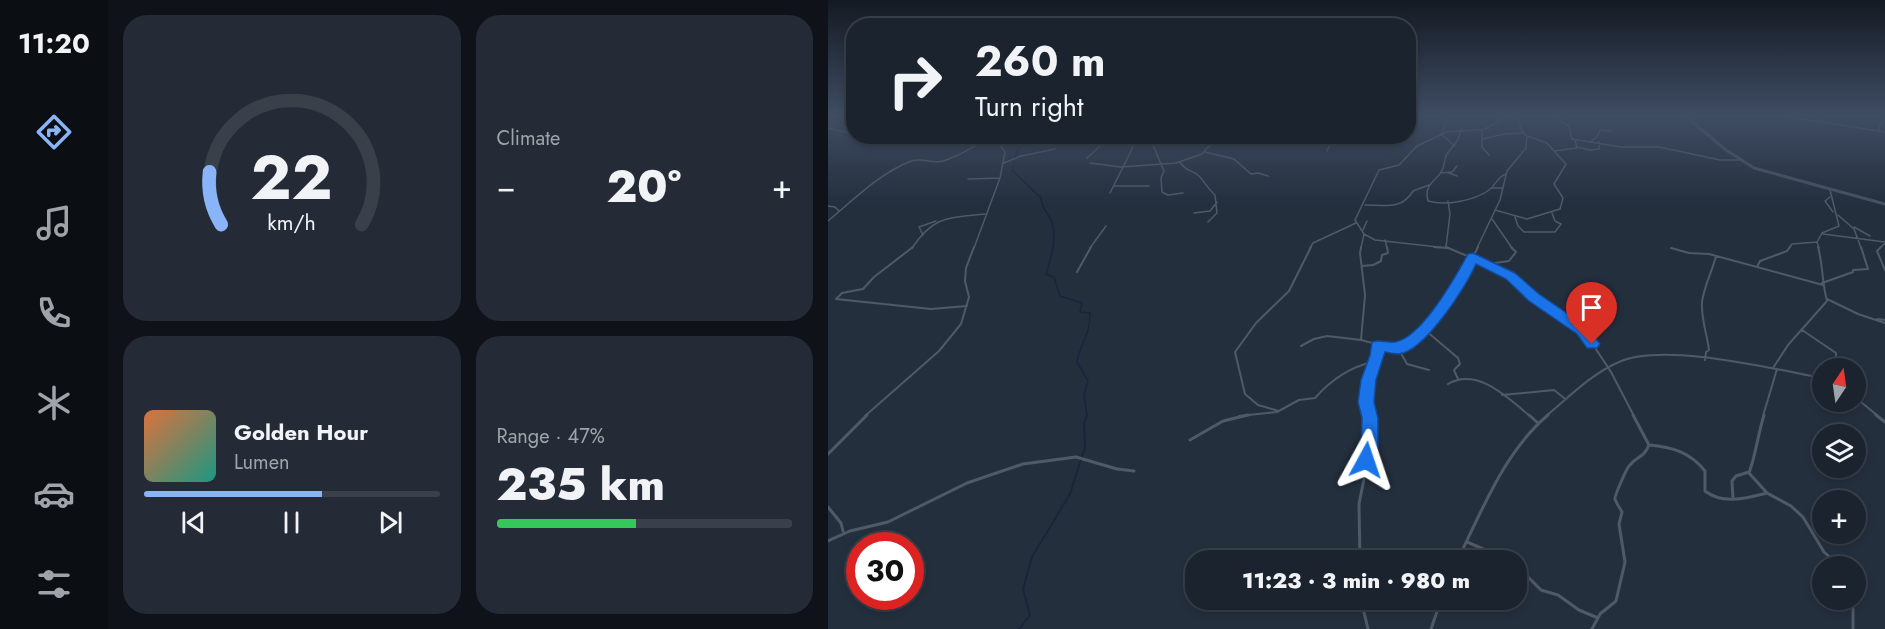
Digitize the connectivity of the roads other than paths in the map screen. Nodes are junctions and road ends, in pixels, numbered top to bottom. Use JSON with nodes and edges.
{"nodes":[{"id":1,"x":978,"y":144,"type":"edge"},
{"id":2,"x":1000,"y":144,"type":"edge"},
{"id":3,"x":1101,"y":144,"type":"edge"},
{"id":4,"x":1133,"y":144,"type":"edge"},
{"id":5,"x":1153,"y":144,"type":"edge"},
{"id":6,"x":1213,"y":144,"type":"edge"},
{"id":7,"x":1330,"y":144,"type":"edge"},
{"id":8,"x":1420,"y":144,"type":"edge"},
{"id":9,"x":1482,"y":144,"type":"edge"},
{"id":10,"x":1526,"y":144,"type":"edge"},
{"id":11,"x":1548,"y":144,"type":"edge"},
{"id":12,"x":1599,"y":144,"type":"edge"},
{"id":13,"x":1609,"y":144,"type":"edge"},
{"id":14,"x":1720,"y":144,"type":"edge"},
{"id":15,"x":1455,"y":146,"type":"edge"},
{"id":16,"x":1577,"y":147,"type":"joint"},
{"id":17,"x":1055,"y":149,"type":"dead end"},
{"id":18,"x":1554,"y":151,"type":"junction"},
{"id":19,"x":1205,"y":152,"type":"junction"},
{"id":20,"x":1327,"y":152,"type":"dead end"},
{"id":21,"x":1489,"y":155,"type":"dead end"},
{"id":22,"x":1087,"y":158,"type":"dead end"},
{"id":23,"x":1739,"y":160,"type":"junction"},
{"id":24,"x":1180,"y":162,"type":"junction"},
{"id":25,"x":1004,"y":163,"type":"junction"},
{"id":26,"x":1090,"y":163,"type":"dead end"},
{"id":27,"x":1163,"y":165,"type":"junction"},
{"id":28,"x":1457,"y":166,"type":"dead end"},
{"id":29,"x":1121,"y":167,"type":"junction"},
{"id":30,"x":1441,"y":173,"type":"junction"},
{"id":31,"x":1449,"y":173,"type":"junction"},
{"id":32,"x":1506,"y":174,"type":"junction"},
{"id":33,"x":1268,"y":176,"type":"dead end"},
{"id":34,"x":1457,"y":176,"type":"dead end"},
{"id":35,"x":1000,"y":178,"type":"junction"},
{"id":36,"x":968,"y":179,"type":"dead end"},
{"id":37,"x":1161,"y":185,"type":"junction"},
{"id":38,"x":1429,"y":185,"type":"junction"},
{"id":39,"x":1114,"y":186,"type":"junction"},
{"id":40,"x":1149,"y":186,"type":"dead end"},
{"id":41,"x":1157,"y":186,"type":"dead end"},
{"id":42,"x":1491,"y":188,"type":"junction"},
{"id":43,"x":1503,"y":188,"type":"junction"},
{"id":44,"x":1830,"y":190,"type":"junction"},
{"id":45,"x":1110,"y":193,"type":"dead end"},
{"id":46,"x":1183,"y":193,"type":"dead end"},
{"id":47,"x":1830,"y":196,"type":"junction"},
{"id":48,"x":1448,"y":201,"type":"junction"},
{"id":49,"x":1217,"y":202,"type":"junction"},
{"id":50,"x":1885,"y":204,"type":"edge"},
{"id":51,"x":1364,"y":205,"type":"junction"},
{"id":52,"x":828,"y":206,"type":"edge"},
{"id":53,"x":1495,"y":210,"type":"junction"},
{"id":54,"x":840,"y":212,"type":"junction"},
{"id":55,"x":1194,"y":213,"type":"dead end"},
{"id":56,"x":1552,"y":213,"type":"junction"},
{"id":57,"x":985,"y":214,"type":"junction"},
{"id":58,"x":1836,"y":214,"type":"junction"},
{"id":59,"x":1515,"y":217,"type":"junction"},
{"id":60,"x":1492,"y":219,"type":"junction"},
{"id":61,"x":828,"y":221,"type":"edge"},
{"id":62,"x":938,"y":221,"type":"junction"},
{"id":63,"x":1367,"y":221,"type":"dead end"},
{"id":64,"x":1208,"y":222,"type":"dead end"},
{"id":65,"x":1356,"y":223,"type":"junction"},
{"id":66,"x":1106,"y":226,"type":"dead end"},
{"id":67,"x":1854,"y":226,"type":"junction"},
{"id":68,"x":1363,"y":230,"type":"junction"},
{"id":69,"x":1822,"y":233,"type":"junction"},
{"id":70,"x":1364,"y":234,"type":"junction"},
{"id":71,"x":923,"y":235,"type":"junction"},
{"id":72,"x":1860,"y":238,"type":"junction"},
{"id":73,"x":1872,"y":238,"type":"junction"},
{"id":74,"x":1385,"y":240,"type":"junction"},
{"id":75,"x":1817,"y":242,"type":"junction"},
{"id":76,"x":1885,"y":242,"type":"edge"},
{"id":77,"x":1447,"y":248,"type":"junction"},
{"id":78,"x":1671,"y":248,"type":"dead end"},
{"id":79,"x":1716,"y":256,"type":"junction"},
{"id":80,"x":1473,"y":257,"type":"junction"},
{"id":81,"x":1486,"y":264,"type":"junction"},
{"id":82,"x":1362,"y":266,"type":"junction"},
{"id":83,"x":1757,"y":267,"type":"junction"},
{"id":84,"x":1885,"y":270,"type":"edge"},
{"id":85,"x":1077,"y":272,"type":"dead end"},
{"id":86,"x":1823,"y":284,"type":"junction"},
{"id":87,"x":1827,"y":299,"type":"junction"},
{"id":88,"x":966,"y":306,"type":"junction"},
{"id":89,"x":1871,"y":318,"type":"joint"},
{"id":90,"x":1885,"y":322,"type":"edge"},
{"id":91,"x":1425,"y":330,"type":"junction"},
{"id":92,"x":1802,"y":330,"type":"junction"},
{"id":93,"x":1361,"y":340,"type":"junction"},
{"id":94,"x":1301,"y":346,"type":"dead end"},
{"id":95,"x":1377,"y":346,"type":"junction"},
{"id":96,"x":1398,"y":348,"type":"junction"},
{"id":97,"x":1836,"y":358,"type":"edge"},
{"id":98,"x":1705,"y":360,"type":"junction"},
{"id":99,"x":1373,"y":362,"type":"junction"},
{"id":100,"x":1608,"y":368,"type":"junction"},
{"id":101,"x":1775,"y":369,"type":"junction"},
{"id":102,"x":1429,"y":370,"type":"dead end"},
{"id":103,"x":1812,"y":376,"type":"edge"},
{"id":104,"x":1458,"y":379,"type":"junction"},
{"id":105,"x":1448,"y":384,"type":"dead end"},
{"id":106,"x":1502,"y":395,"type":"junction"},
{"id":107,"x":1565,"y":399,"type":"junction"},
{"id":108,"x":1866,"y":406,"type":"edge"},
{"id":109,"x":1278,"y":411,"type":"junction"},
{"id":110,"x":1885,"y":422,"type":"edge"},
{"id":111,"x":1538,"y":423,"type":"junction"},
{"id":112,"x":1190,"y":440,"type":"dead end"},
{"id":113,"x":1649,"y":445,"type":"junction"},
{"id":114,"x":828,"y":454,"type":"edge"},
{"id":115,"x":1134,"y":471,"type":"dead end"},
{"id":116,"x":1749,"y":472,"type":"junction"},
{"id":117,"x":1767,"y":493,"type":"junction"},
{"id":118,"x":1733,"y":499,"type":"junction"},
{"id":119,"x":828,"y":507,"type":"edge"},
{"id":120,"x":843,"y":531,"type":"junction"},
{"id":121,"x":828,"y":541,"type":"edge"},
{"id":122,"x":1467,"y":542,"type":"junction"},
{"id":123,"x":1360,"y":550,"type":"edge"},
{"id":124,"x":1463,"y":550,"type":"edge"},
{"id":125,"x":1479,"y":550,"type":"edge"},
{"id":126,"x":1829,"y":556,"type":"edge"},
{"id":127,"x":1527,"y":577,"type":"edge"},
{"id":128,"x":1363,"y":610,"type":"edge"},
{"id":129,"x":1438,"y":610,"type":"edge"},
{"id":130,"x":1853,"y":610,"type":"edge"},
{"id":131,"x":1599,"y":618,"type":"junction"},
{"id":132,"x":1368,"y":629,"type":"edge"},
{"id":133,"x":1431,"y":629,"type":"edge"},
{"id":134,"x":1592,"y":629,"type":"edge"},
{"id":135,"x":1853,"y":629,"type":"edge"}],
"edges":[{"from":1,"to":54,"type":"street"},
{"from":2,"to":25,"type":"street"},
{"from":3,"to":22,"type":"street"},
{"from":4,"to":29,"type":"street"},
{"from":5,"to":27,"type":"street"},
{"from":6,"to":19,"type":"street"},
{"from":7,"to":20,"type":"street"},
{"from":8,"to":51,"type":"street"},
{"from":9,"to":21,"type":"street"},
{"from":10,"to":32,"type":"street"},
{"from":11,"to":18,"type":"street"},
{"from":12,"to":16,"type":"street"},
{"from":13,"to":23,"type":"street"},
{"from":14,"to":23,"type":"street"},
{"from":15,"to":30,"type":"street"},
{"from":16,"to":18,"type":"street"},
{"from":17,"to":25,"type":"street"},
{"from":18,"to":56,"type":"street"},
{"from":19,"to":24,"type":"street"},
{"from":19,"to":33,"type":"street"},
{"from":23,"to":44,"type":"street"},
{"from":24,"to":27,"type":"street"},
{"from":24,"to":49,"type":"street"},
{"from":25,"to":35,"type":"street"},
{"from":26,"to":29,"type":"street"},
{"from":27,"to":29,"type":"street"},
{"from":27,"to":37,"type":"street"},
{"from":28,"to":31,"type":"street"},
{"from":29,"to":39,"type":"street"},
{"from":30,"to":31,"type":"street"},
{"from":30,"to":38,"type":"street"},
{"from":31,"to":34,"type":"street"},
{"from":32,"to":42,"type":"street"},
{"from":32,"to":43,"type":"street"},
{"from":35,"to":36,"type":"street"},
{"from":35,"to":57,"type":"street"},
{"from":37,"to":41,"type":"street"},
{"from":37,"to":46,"type":"street"},
{"from":38,"to":48,"type":"street"},
{"from":38,"to":51,"type":"street"},
{"from":39,"to":40,"type":"street"},
{"from":39,"to":45,"type":"street"},
{"from":42,"to":43,"type":"street"},
{"from":42,"to":48,"type":"street"},
{"from":43,"to":53,"type":"street"},
{"from":44,"to":47,"type":"street"},
{"from":44,"to":50,"type":"street"},
{"from":47,"to":58,"type":"street"},
{"from":47,"to":58,"type":"street"},
{"from":48,"to":77,"type":"street"},
{"from":49,"to":55,"type":"street"},
{"from":49,"to":64,"type":"street"},
{"from":51,"to":65,"type":"street"},
{"from":52,"to":54,"type":"street"},
{"from":53,"to":59,"type":"street"},
{"from":53,"to":60,"type":"street"},
{"from":54,"to":61,"type":"street"},
{"from":56,"to":59,"type":"street"},
{"from":56,"to":59,"type":"street"},
{"from":57,"to":62,"type":"street"},
{"from":57,"to":88,"type":"street"},
{"from":58,"to":67,"type":"street"},
{"from":58,"to":69,"type":"street"},
{"from":60,"to":80,"type":"street"},
{"from":60,"to":81,"type":"street"},
{"from":62,"to":71,"type":"street"},
{"from":62,"to":71,"type":"street"},
{"from":63,"to":68,"type":"street"},
{"from":65,"to":68,"type":"street"},
{"from":65,"to":109,"type":"street"},
{"from":66,"to":85,"type":"street"},
{"from":67,"to":72,"type":"street"},
{"from":67,"to":73,"type":"street"},
{"from":68,"to":70,"type":"street"},
{"from":69,"to":72,"type":"street"},
{"from":69,"to":75,"type":"street"},
{"from":70,"to":74,"type":"street"},
{"from":70,"to":82,"type":"street"},
{"from":71,"to":88,"type":"street"},
{"from":72,"to":73,"type":"street"},
{"from":72,"to":86,"type":"street"},
{"from":73,"to":76,"type":"street"},
{"from":74,"to":77,"type":"street"},
{"from":74,"to":82,"type":"street"},
{"from":75,"to":83,"type":"street"},
{"from":75,"to":86,"type":"street"},
{"from":76,"to":84,"type":"street"},
{"from":77,"to":80,"type":"street"},
{"from":78,"to":79,"type":"street"},
{"from":79,"to":83,"type":"street"},
{"from":79,"to":98,"type":"street"},
{"from":80,"to":81,"type":"street"},
{"from":80,"to":91,"type":"street"},
{"from":81,"to":100,"type":"street"},
{"from":82,"to":93,"type":"street"},
{"from":83,"to":86,"type":"street"},
{"from":86,"to":87,"type":"street"},
{"from":87,"to":89,"type":"street"},
{"from":87,"to":92,"type":"street"},
{"from":88,"to":114,"type":"street"},
{"from":89,"to":90,"type":"street"},
{"from":91,"to":96,"type":"street"},
{"from":91,"to":104,"type":"street"},
{"from":92,"to":97,"type":"street"},
{"from":92,"to":101,"type":"street"},
{"from":93,"to":94,"type":"street"},
{"from":93,"to":95,"type":"street"},
{"from":95,"to":96,"type":"street"},
{"from":95,"to":99,"type":"street"},
{"from":96,"to":102,"type":"street"},
{"from":98,"to":100,"type":"street"},
{"from":98,"to":101,"type":"street"},
{"from":99,"to":109,"type":"street"},
{"from":99,"to":123,"type":"street"},
{"from":100,"to":107,"type":"street"},
{"from":100,"to":113,"type":"street"},
{"from":101,"to":103,"type":"street"},
{"from":101,"to":116,"type":"street"},
{"from":104,"to":105,"type":"street"},
{"from":104,"to":106,"type":"street"},
{"from":106,"to":107,"type":"street"},
{"from":106,"to":111,"type":"street"},
{"from":107,"to":111,"type":"street"},
{"from":108,"to":110,"type":"street"},
{"from":109,"to":112,"type":"street"},
{"from":111,"to":122,"type":"street"},
{"from":113,"to":118,"type":"street"},
{"from":113,"to":131,"type":"street"},
{"from":115,"to":120,"type":"street"},
{"from":116,"to":117,"type":"street"},
{"from":116,"to":118,"type":"street"},
{"from":117,"to":118,"type":"street"},
{"from":117,"to":126,"type":"street"},
{"from":119,"to":120,"type":"street"},
{"from":120,"to":121,"type":"street"},
{"from":122,"to":124,"type":"street"},
{"from":122,"to":125,"type":"street"},
{"from":127,"to":131,"type":"street"},
{"from":128,"to":132,"type":"street"},
{"from":129,"to":133,"type":"street"},
{"from":130,"to":135,"type":"street"},
{"from":131,"to":134,"type":"street"}]}
